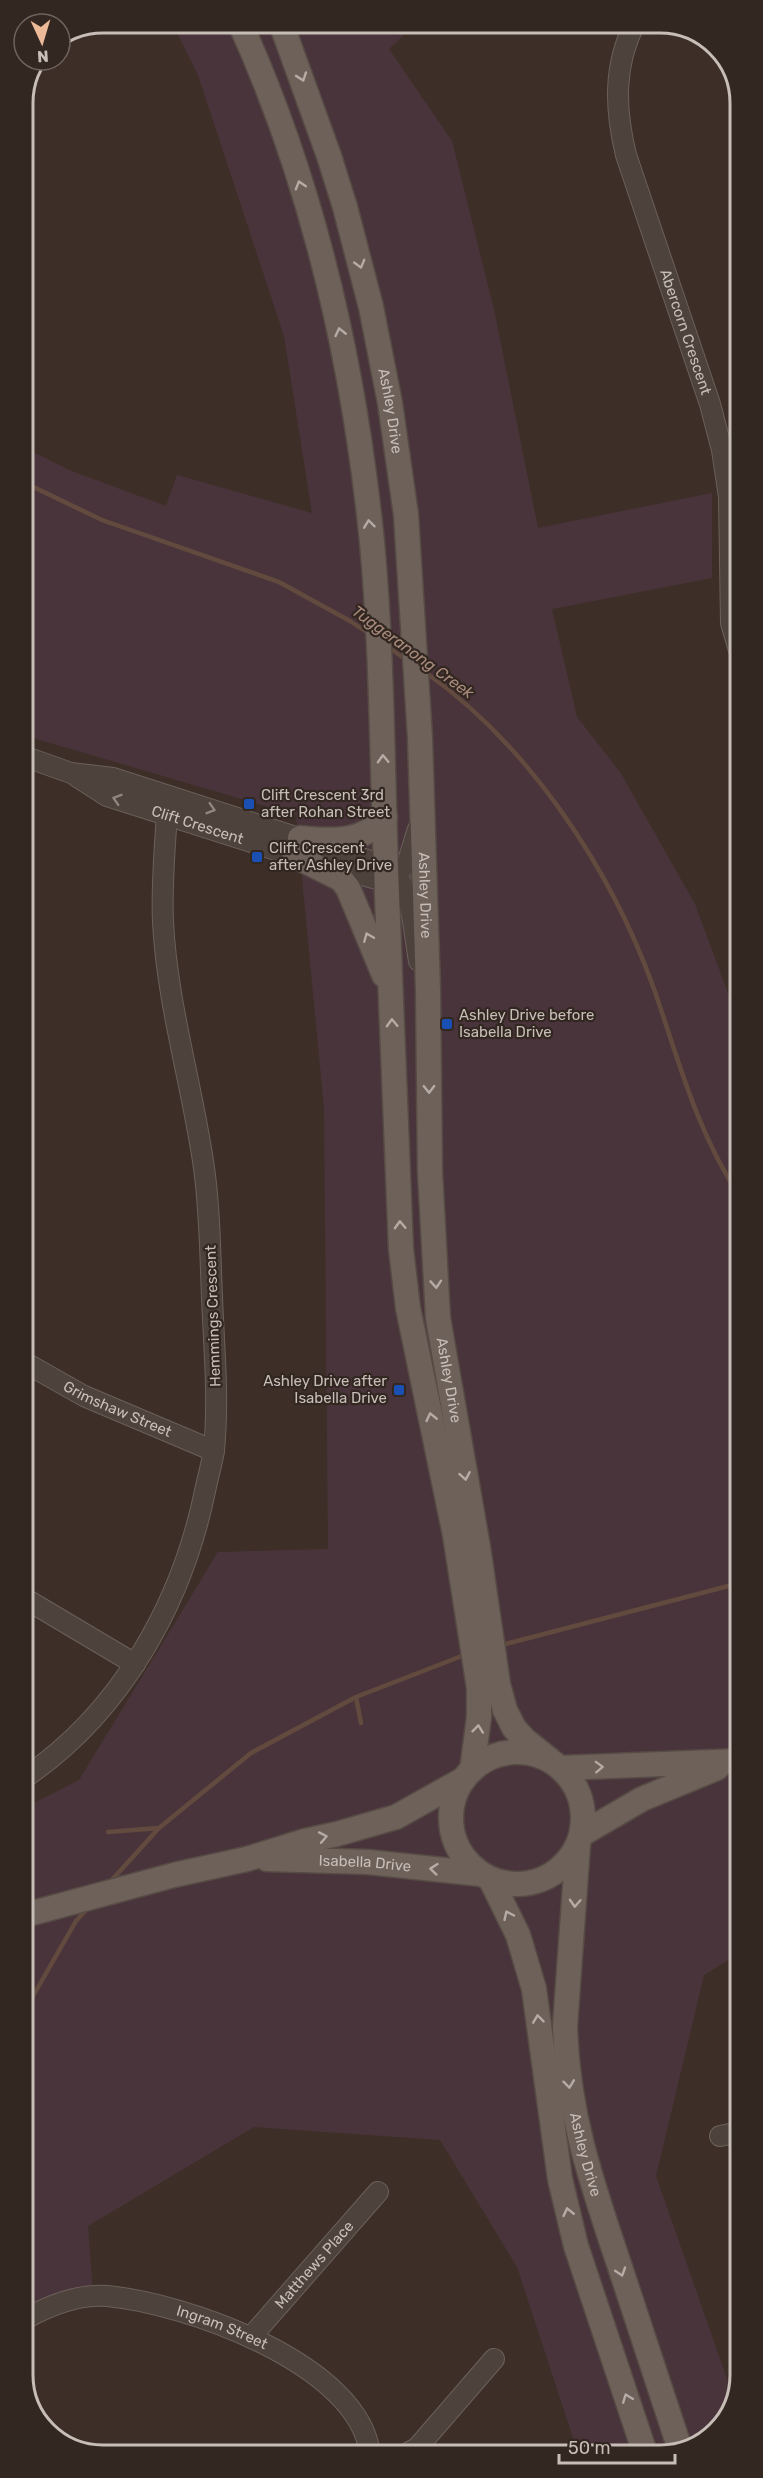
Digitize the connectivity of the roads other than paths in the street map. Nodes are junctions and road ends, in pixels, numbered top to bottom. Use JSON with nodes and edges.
{"nodes":[{"id":1,"x":244,"y":33,"type":"edge"},
{"id":2,"x":285,"y":33,"type":"edge"},
{"id":3,"x":631,"y":33,"type":"edge"},
{"id":4,"x":730,"y":560,"type":"edge"},
{"id":5,"x":33,"y":760,"type":"edge"},
{"id":6,"x":167,"y":805,"type":"junction"},
{"id":7,"x":422,"y":808,"type":"junction"},
{"id":8,"x":385,"y":817,"type":"junction"},
{"id":9,"x":298,"y":847,"type":"junction"},
{"id":10,"x":390,"y":874,"type":"junction"},
{"id":11,"x":390,"y":991,"type":"junction"},
{"id":12,"x":428,"y":1015,"type":"junction"},
{"id":13,"x":33,"y":1367,"type":"edge"},
{"id":14,"x":214,"y":1450,"type":"junction"},
{"id":15,"x":475,"y":1597,"type":"junction"},
{"id":16,"x":33,"y":1603,"type":"edge"},
{"id":17,"x":135,"y":1664,"type":"junction"},
{"id":18,"x":488,"y":1686,"type":"junction"},
{"id":19,"x":730,"y":1762,"type":"edge"},
{"id":20,"x":556,"y":1764,"type":"junction"},
{"id":21,"x":730,"y":1764,"type":"edge"},
{"id":22,"x":33,"y":1770,"type":"edge"},
{"id":23,"x":468,"y":1774,"type":"junction"},
{"id":24,"x":580,"y":1839,"type":"junction"},
{"id":25,"x":247,"y":1859,"type":"junction"},
{"id":26,"x":486,"y":1877,"type":"junction"},
{"id":27,"x":33,"y":1912,"type":"edge"},
{"id":28,"x":730,"y":2134,"type":"edge"},
{"id":29,"x":720,"y":2136,"type":"dead end"},
{"id":30,"x":378,"y":2192,"type":"dead end"},
{"id":31,"x":33,"y":2315,"type":"edge"},
{"id":32,"x":252,"y":2337,"type":"junction"},
{"id":33,"x":494,"y":2359,"type":"dead end"},
{"id":34,"x":638,"y":2428,"type":"junction"},
{"id":35,"x":678,"y":2443,"type":"edge"},
{"id":36,"x":368,"y":2445,"type":"edge"},
{"id":37,"x":420,"y":2445,"type":"edge"},
{"id":38,"x":643,"y":2445,"type":"edge"},
{"id":39,"x":648,"y":2445,"type":"edge"}],
"edges":[{"from":8,"to":1,"type":"main road","name":"Ashley Drive","one_way":true},
{"from":2,"to":7,"type":"main road","name":"Ashley Drive","one_way":true},
{"from":3,"to":4,"type":"street","name":"Abercorn Crescent"},
{"from":5,"to":6,"type":"street","name":"Clift Crescent"},
{"from":6,"to":9,"type":"street","name":"Clift Crescent"},
{"from":6,"to":14,"type":"street","name":"Hemmings Crescent"},
{"from":7,"to":10,"type":"street"},
{"from":7,"to":12,"type":"main road","name":"Ashley Drive"},
{"from":8,"to":9,"type":"main road"},
{"from":8,"to":10,"type":"main road","name":"Ashley Drive"},
{"from":9,"to":10,"type":"street","name":"Clift Crescent"},
{"from":11,"to":9,"type":"main road","one_way":true},
{"from":10,"to":11,"type":"main road","name":"Ashley Drive"},
{"from":10,"to":12,"type":"street"},
{"from":15,"to":11,"type":"main road","name":"Ashley Drive","one_way":true},
{"from":12,"to":15,"type":"main road","name":"Ashley Drive","one_way":true},
{"from":13,"to":14,"type":"street","name":"Grimshaw Street"},
{"from":14,"to":17,"type":"street","name":"Hemmings Crescent"},
{"from":15,"to":18,"type":"main road","name":"Ashley Drive"},
{"from":16,"to":17,"type":"street"},
{"from":17,"to":22,"type":"street","name":"Hemmings Crescent"},
{"from":18,"to":20,"type":"main road","name":"Ashley Drive"},
{"from":23,"to":18,"type":"main road","name":"Ashley Drive","one_way":true},
{"from":20,"to":19,"type":"main road","one_way":true},
{"from":20,"to":23,"type":"main road"},
{"from":20,"to":24,"type":"main road"},
{"from":21,"to":24,"type":"main road"},
{"from":25,"to":23,"type":"main road","name":"Isabella Drive","one_way":true},
{"from":23,"to":26,"type":"main road"},
{"from":24,"to":26,"type":"main road"},
{"from":24,"to":35,"type":"main road","name":"Ashley Drive","one_way":true},
{"from":26,"to":25,"type":"main road","name":"Isabella Drive","one_way":true},
{"from":25,"to":27,"type":"main road","name":"Isabella Drive"},
{"from":34,"to":26,"type":"main road","name":"Ashley Drive","one_way":true},
{"from":28,"to":29,"type":"street"},
{"from":30,"to":32,"type":"street","name":"Matthews Place"},
{"from":31,"to":32,"type":"street","name":"Ingram Street"},
{"from":32,"to":36,"type":"street","name":"Ingram Street"},
{"from":33,"to":37,"type":"street"},
{"from":34,"to":38,"type":"main road","name":"Ashley Drive"},
{"from":34,"to":39,"type":"street"}]}
